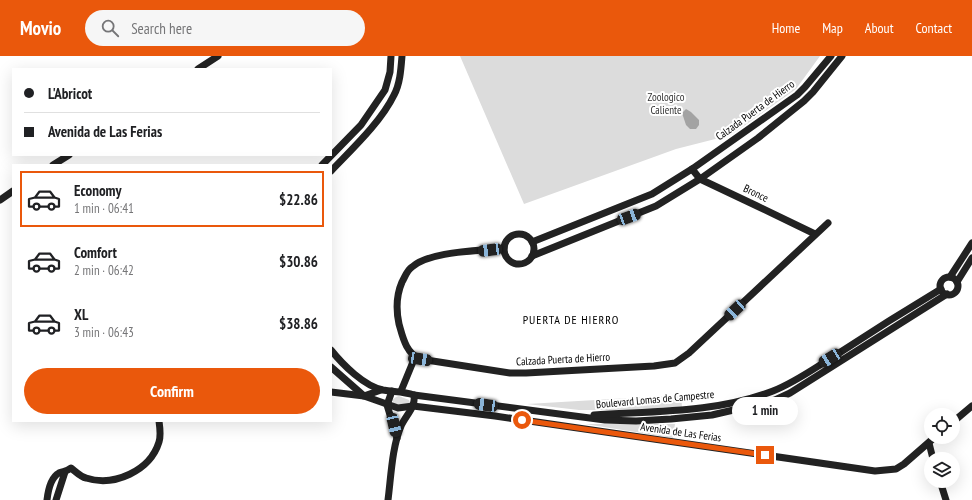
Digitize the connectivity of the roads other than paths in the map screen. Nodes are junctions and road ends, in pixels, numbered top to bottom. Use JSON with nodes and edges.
{"nodes":[{"id":1,"x":218,"y":56,"type":"edge"},
{"id":2,"x":391,"y":56,"type":"edge"},
{"id":3,"x":402,"y":56,"type":"edge"},
{"id":4,"x":831,"y":56,"type":"edge"},
{"id":5,"x":842,"y":56,"type":"edge"},
{"id":6,"x":200,"y":68,"type":"edge"},
{"id":7,"x":332,"y":155,"type":"edge"},
{"id":8,"x":68,"y":156,"type":"edge"},
{"id":9,"x":331,"y":156,"type":"edge"},
{"id":10,"x":56,"y":164,"type":"edge"},
{"id":11,"x":323,"y":164,"type":"edge"},
{"id":12,"x":692,"y":168,"type":"junction"},
{"id":13,"x":332,"y":170,"type":"edge"},
{"id":14,"x":700,"y":179,"type":"junction"},
{"id":15,"x":12,"y":192,"type":"edge"},
{"id":16,"x":0,"y":200,"type":"edge"},
{"id":17,"x":828,"y":223,"type":"dead end"},
{"id":18,"x":815,"y":234,"type":"junction"},
{"id":19,"x":532,"y":242,"type":"junction"},
{"id":20,"x":972,"y":243,"type":"edge"},
{"id":21,"x":504,"y":248,"type":"junction"},
{"id":22,"x":532,"y":256,"type":"junction"},
{"id":23,"x":972,"y":258,"type":"edge"},
{"id":24,"x":950,"y":277,"type":"junction"},
{"id":25,"x":957,"y":282,"type":"junction"},
{"id":26,"x":941,"y":289,"type":"junction"},
{"id":27,"x":947,"y":294,"type":"junction"},
{"id":28,"x":332,"y":351,"type":"edge"},
{"id":29,"x":416,"y":357,"type":"junction"},
{"id":30,"x":332,"y":369,"type":"edge"},
{"id":31,"x":381,"y":390,"type":"junction"},
{"id":32,"x":392,"y":391,"type":"junction"},
{"id":33,"x":401,"y":391,"type":"junction"},
{"id":34,"x":332,"y":392,"type":"edge"},
{"id":35,"x":414,"y":395,"type":"junction"},
{"id":36,"x":364,"y":396,"type":"junction"},
{"id":37,"x":387,"y":405,"type":"junction"},
{"id":38,"x":413,"y":406,"type":"junction"},
{"id":39,"x":971,"y":409,"type":"edge"},
{"id":40,"x":580,"y":417,"type":"junction"},
{"id":41,"x":960,"y":417,"type":"edge"},
{"id":42,"x":159,"y":422,"type":"edge"},
{"id":43,"x":397,"y":438,"type":"junction"},
{"id":44,"x":927,"y":444,"type":"edge"},
{"id":45,"x":68,"y":470,"type":"junction"},
{"id":46,"x":942,"y":488,"type":"edge"},
{"id":47,"x":47,"y":500,"type":"edge"},
{"id":48,"x":56,"y":500,"type":"edge"},
{"id":49,"x":388,"y":500,"type":"edge"},
{"id":50,"x":946,"y":500,"type":"edge"}],
"edges":[{"from":1,"to":6,"type":"main road"},
{"from":2,"to":7,"type":"main road"},
{"from":3,"to":13,"type":"main road"},
{"from":4,"to":12,"type":"main road","name":"Calzada Puerta de Hierro"},
{"from":5,"to":14,"type":"main road","name":"Calzada Puerta de Hierro"},
{"from":8,"to":10,"type":"main road"},
{"from":9,"to":11,"type":"main road"},
{"from":12,"to":14,"type":"main road","name":"Bronce"},
{"from":12,"to":19,"type":"main road","name":"Calzada Puerta de Hierro"},
{"from":14,"to":18,"type":"main road","name":"Bronce"},
{"from":14,"to":22,"type":"main road","name":"Calzada Puerta de Hierro"},
{"from":15,"to":16,"type":"main road"},
{"from":17,"to":18,"type":"main road","name":"Calzada Puerta de Hierro"},
{"from":18,"to":29,"type":"main road","name":"Calzada Puerta de Hierro"},
{"from":19,"to":21,"type":"main road"},
{"from":19,"to":22,"type":"main road"},
{"from":20,"to":24,"type":"main road"},
{"from":21,"to":22,"type":"main road"},
{"from":21,"to":29,"type":"main road"},
{"from":23,"to":25,"type":"main road"},
{"from":24,"to":25,"type":"main road"},
{"from":24,"to":26,"type":"main road"},
{"from":25,"to":27,"type":"main road"},
{"from":26,"to":27,"type":"main road"},
{"from":26,"to":40,"type":"main road","name":"Boulevard Lomas de Campestre"},
{"from":27,"to":40,"type":"main road","name":"Boulevard Lomas de Campestre"},
{"from":28,"to":31,"type":"main road","name":"Boulevard Lomas de Campestre"},
{"from":29,"to":33,"type":"main road"},
{"from":30,"to":36,"type":"main road"},
{"from":31,"to":32,"type":"main road","name":"Boulevard Lomas de Campestre"},
{"from":31,"to":36,"type":"main road"},
{"from":32,"to":33,"type":"main road","name":"Boulevard Lomas de Campestre"},
{"from":32,"to":37,"type":"main road"},
{"from":33,"to":35,"type":"main road","name":"Boulevard Lomas de Campestre"},
{"from":34,"to":36,"type":"main road"},
{"from":35,"to":38,"type":"main road"},
{"from":35,"to":40,"type":"main road","name":"Boulevard Lomas de Campestre"},
{"from":36,"to":37,"type":"main road"},
{"from":37,"to":38,"type":"main road"},
{"from":37,"to":43,"type":"main road"},
{"from":38,"to":43,"type":"main road"},
{"from":38,"to":44,"type":"main road","name":"Avenida de Las Ferias"},
{"from":39,"to":41,"type":"main road"},
{"from":42,"to":45,"type":"main road"},
{"from":43,"to":49,"type":"main road"},
{"from":45,"to":47,"type":"main road"},
{"from":45,"to":48,"type":"main road"},
{"from":46,"to":50,"type":"main road"}]}
